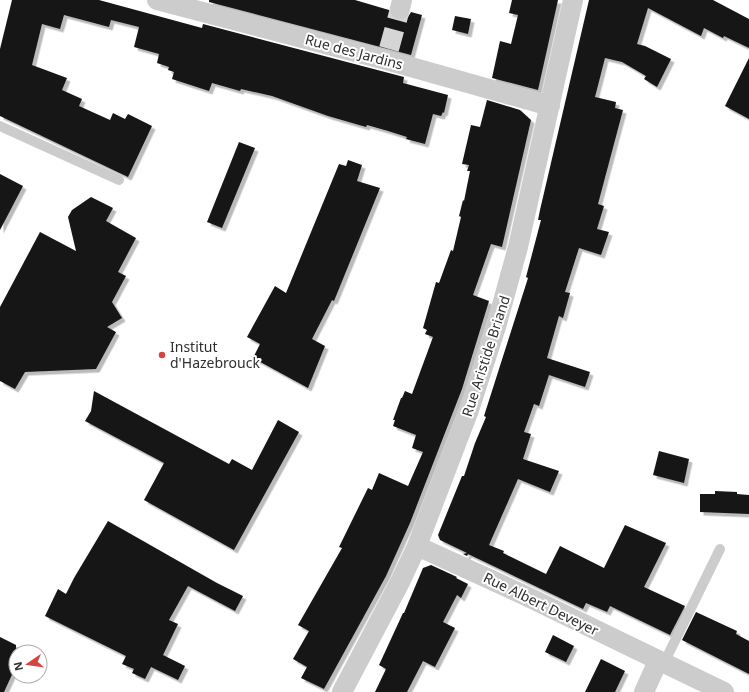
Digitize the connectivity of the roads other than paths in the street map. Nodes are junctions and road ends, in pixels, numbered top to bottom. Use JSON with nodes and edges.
{"nodes":[{"id":1,"x":157,"y":0,"type":"edge"},
{"id":2,"x":573,"y":0,"type":"edge"},
{"id":3,"x":550,"y":106,"type":"junction"},
{"id":4,"x":0,"y":126,"type":"edge"},
{"id":5,"x":119,"y":180,"type":"dead end"},
{"id":6,"x":417,"y":546,"type":"junction"},
{"id":7,"x":720,"y":550,"type":"dead end"},
{"id":8,"x":661,"y":662,"type":"junction"},
{"id":9,"x":342,"y":692,"type":"edge"},
{"id":10,"x":644,"y":692,"type":"edge"},
{"id":11,"x":724,"y":692,"type":"edge"}],
"edges":[{"from":1,"to":3,"type":"street","name":"Rue des Jardins"},
{"from":2,"to":3,"type":"street","name":"Rue Aristide Briand"},
{"from":3,"to":6,"type":"street","name":"Rue Aristide Briand"},
{"from":4,"to":5,"type":"lane"},
{"from":6,"to":8,"type":"street","name":"Rue Albert Deveyer"},
{"from":6,"to":9,"type":"street","name":"Rue Aristide Briand"},
{"from":7,"to":8,"type":"lane"},
{"from":8,"to":10,"type":"street"},
{"from":8,"to":11,"type":"street","name":"Rue Albert Deveyer"}]}
